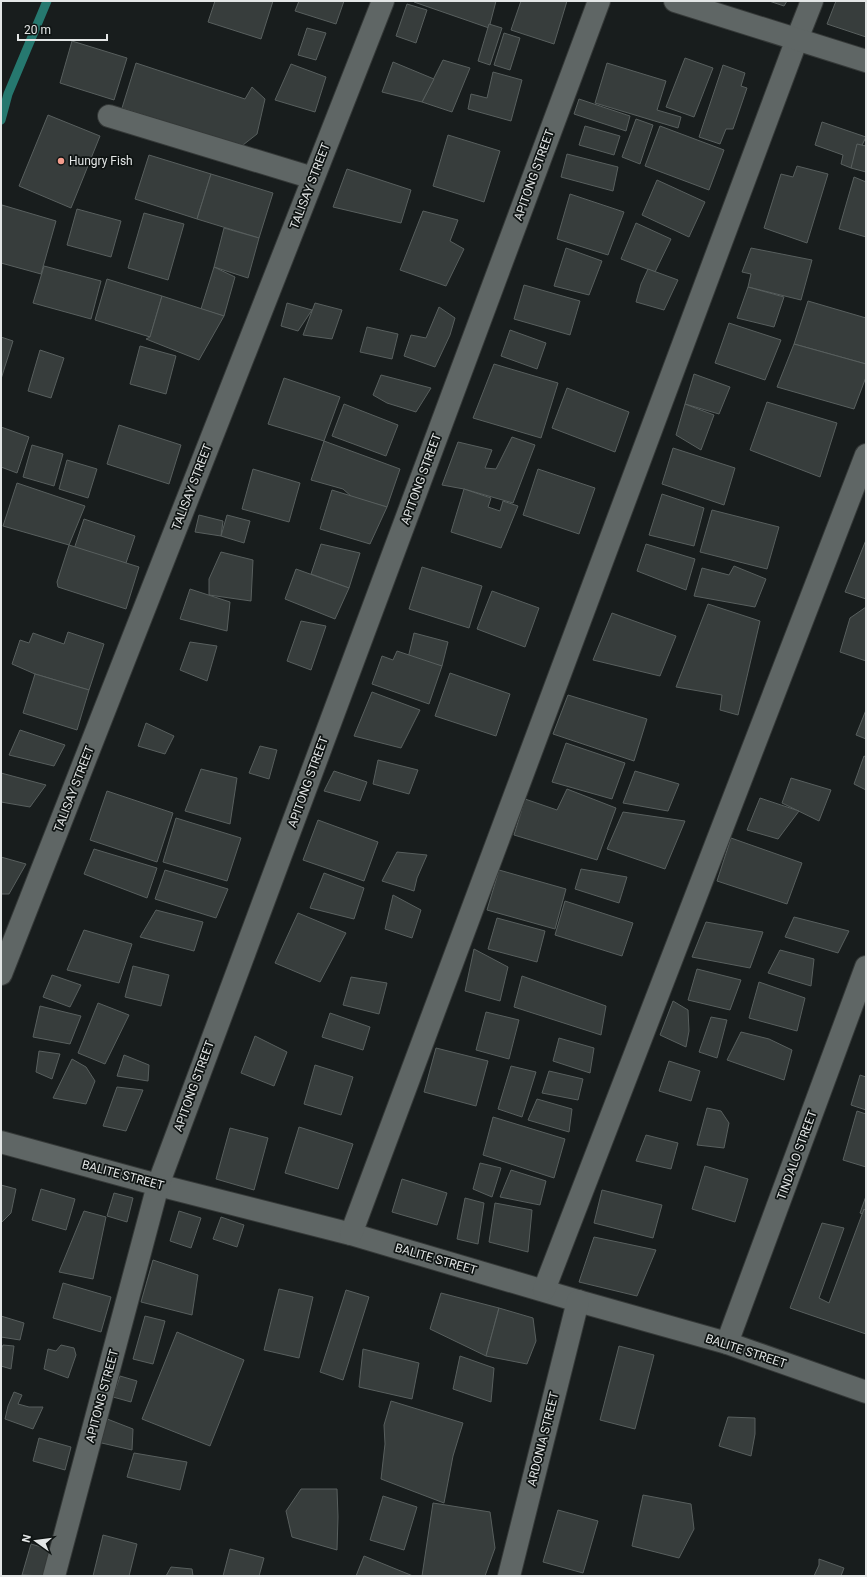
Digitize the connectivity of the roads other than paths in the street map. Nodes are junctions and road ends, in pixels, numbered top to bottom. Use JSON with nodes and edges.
{"nodes":[{"id":1,"x":383,"y":1,"type":"edge"},
{"id":2,"x":599,"y":1,"type":"edge"},
{"id":3,"x":675,"y":1,"type":"edge"},
{"id":4,"x":812,"y":1,"type":"edge"},
{"id":5,"x":796,"y":39,"type":"junction"},
{"id":6,"x":866,"y":61,"type":"edge"},
{"id":7,"x":109,"y":116,"type":"dead end"},
{"id":8,"x":313,"y":178,"type":"junction"},
{"id":9,"x":866,"y":455,"type":"edge"},
{"id":10,"x":866,"y":967,"type":"edge"},
{"id":11,"x":1,"y":974,"type":"edge"},
{"id":12,"x":1,"y":1142,"type":"edge"},
{"id":13,"x":158,"y":1185,"type":"junction"},
{"id":14,"x":351,"y":1234,"type":"junction"},
{"id":15,"x":544,"y":1290,"type":"junction"},
{"id":16,"x":578,"y":1301,"type":"junction"},
{"id":17,"x":728,"y":1344,"type":"junction"},
{"id":18,"x":866,"y":1392,"type":"edge"},
{"id":19,"x":54,"y":1576,"type":"edge"},
{"id":20,"x":509,"y":1576,"type":"edge"}],
"edges":[{"from":1,"to":8,"type":"street","name":"TALISAY STREET"},
{"from":2,"to":13,"type":"street","name":"APITONG STREET"},
{"from":3,"to":5,"type":"street"},
{"from":4,"to":5,"type":"street"},
{"from":5,"to":6,"type":"street"},
{"from":5,"to":14,"type":"street"},
{"from":7,"to":8,"type":"street"},
{"from":8,"to":11,"type":"street","name":"TALISAY STREET"},
{"from":9,"to":15,"type":"street"},
{"from":10,"to":17,"type":"street","name":"TINDALO STREET"},
{"from":12,"to":13,"type":"street","name":"BALITE STREET"},
{"from":13,"to":14,"type":"street","name":"BALITE STREET"},
{"from":13,"to":19,"type":"street","name":"APITONG STREET"},
{"from":14,"to":15,"type":"street","name":"BALITE STREET"},
{"from":15,"to":16,"type":"street","name":"BALITE STREET"},
{"from":16,"to":17,"type":"street","name":"BALITE STREET"},
{"from":16,"to":20,"type":"street","name":"ARDONIA STREET"},
{"from":17,"to":18,"type":"street","name":"BALITE STREET"}]}
